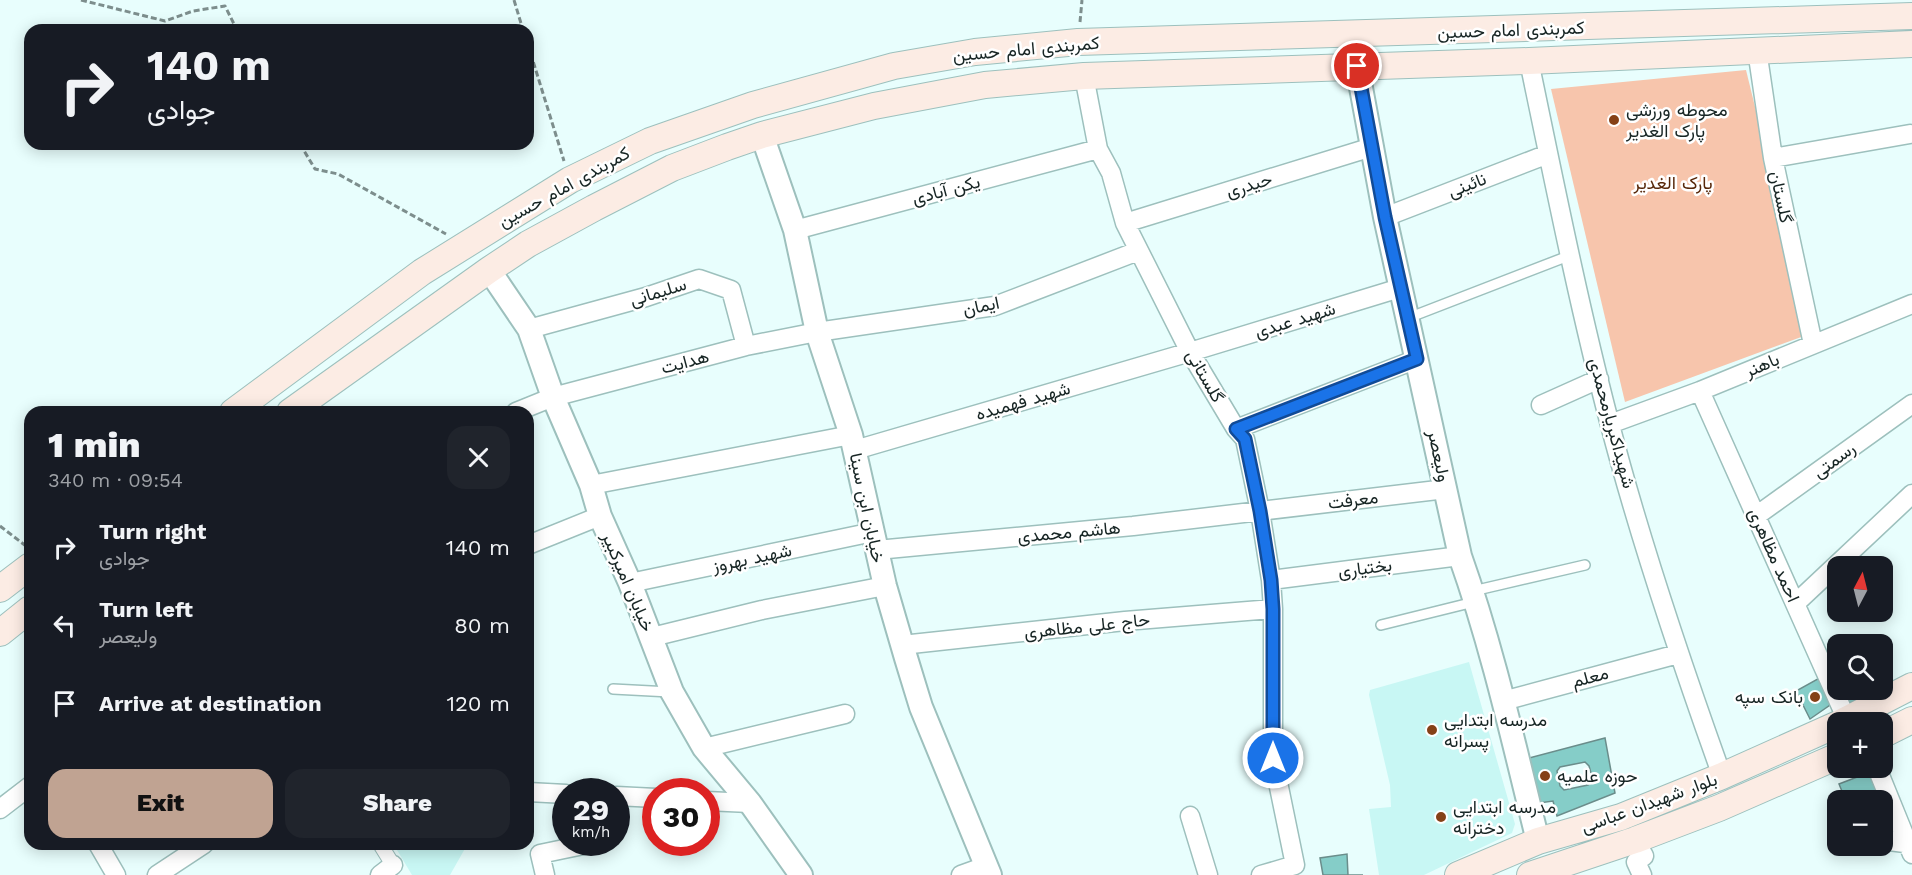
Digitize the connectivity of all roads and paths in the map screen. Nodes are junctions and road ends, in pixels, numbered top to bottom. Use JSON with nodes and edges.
{"nodes":[{"id":1,"x":81,"y":0,"type":"edge"},
{"id":2,"x":514,"y":0,"type":"edge"},
{"id":3,"x":1912,"y":16,"type":"edge"},
{"id":4,"x":234,"y":24,"type":"edge"},
{"id":5,"x":521,"y":24,"type":"edge"},
{"id":6,"x":1912,"y":44,"type":"edge"},
{"id":7,"x":1757,"y":50,"type":"junction"},
{"id":8,"x":1529,"y":61,"type":"junction"},
{"id":9,"x":534,"y":64,"type":"edge"},
{"id":10,"x":1357,"y":66,"type":"junction"},
{"id":11,"x":1084,"y":76,"type":"junction"},
{"id":12,"x":753,"y":105,"type":"junction"},
{"id":13,"x":1910,"y":134,"type":"dead end"},
{"id":14,"x":762,"y":135,"type":"junction"},
{"id":15,"x":1372,"y":147,"type":"junction"},
{"id":16,"x":1098,"y":149,"type":"junction"},
{"id":17,"x":304,"y":150,"type":"edge"},
{"id":18,"x":1548,"y":154,"type":"junction"},
{"id":19,"x":1773,"y":158,"type":"junction"},
{"id":20,"x":570,"y":180,"type":"junction"},
{"id":21,"x":1385,"y":217,"type":"junction"},
{"id":22,"x":1125,"y":223,"type":"junction"},
{"id":23,"x":795,"y":230,"type":"junction"},
{"id":24,"x":467,"y":243,"type":"junction"},
{"id":25,"x":1138,"y":251,"type":"junction"},
{"id":26,"x":1570,"y":255,"type":"junction"},
{"id":27,"x":489,"y":270,"type":"junction"},
{"id":28,"x":1400,"y":288,"type":"junction"},
{"id":29,"x":1912,"y":304,"type":"edge"},
{"id":30,"x":1407,"y":318,"type":"junction"},
{"id":31,"x":529,"y":329,"type":"junction"},
{"id":32,"x":817,"y":332,"type":"junction"},
{"id":33,"x":1813,"y":344,"type":"junction"},
{"id":34,"x":746,"y":346,"type":"junction"},
{"id":35,"x":1191,"y":352,"type":"junction"},
{"id":36,"x":1417,"y":359,"type":"junction"},
{"id":37,"x":1599,"y":379,"type":"junction"},
{"id":38,"x":1700,"y":391,"type":"junction"},
{"id":39,"x":553,"y":397,"type":"junction"},
{"id":40,"x":1912,"y":404,"type":"edge"},
{"id":41,"x":1541,"y":405,"type":"dead end"},
{"id":42,"x":241,"y":406,"type":"edge"},
{"id":43,"x":298,"y":406,"type":"edge"},
{"id":44,"x":531,"y":406,"type":"edge"},
{"id":45,"x":1610,"y":424,"type":"junction"},
{"id":46,"x":1236,"y":429,"type":"junction"},
{"id":47,"x":853,"y":442,"type":"junction"},
{"id":48,"x":591,"y":485,"type":"junction"},
{"id":49,"x":1446,"y":489,"type":"junction"},
{"id":50,"x":1912,"y":494,"type":"edge"},
{"id":51,"x":1260,"y":511,"type":"junction"},
{"id":52,"x":600,"y":516,"type":"junction"},
{"id":53,"x":1756,"y":516,"type":"junction"},
{"id":54,"x":0,"y":526,"type":"edge"},
{"id":55,"x":875,"y":541,"type":"junction"},
{"id":56,"x":534,"y":543,"type":"edge"},
{"id":57,"x":24,"y":544,"type":"edge"},
{"id":58,"x":1460,"y":556,"type":"junction"},
{"id":59,"x":1585,"y":565,"type":"dead end"},
{"id":60,"x":24,"y":570,"type":"edge"},
{"id":61,"x":1271,"y":580,"type":"junction"},
{"id":62,"x":630,"y":583,"type":"junction"},
{"id":63,"x":885,"y":586,"type":"junction"},
{"id":64,"x":0,"y":588,"type":"edge"},
{"id":65,"x":1474,"y":596,"type":"junction"},
{"id":66,"x":1796,"y":603,"type":"junction"},
{"id":67,"x":1273,"y":609,"type":"junction"},
{"id":68,"x":24,"y":614,"type":"edge"},
{"id":69,"x":1381,"y":625,"type":"dead end"},
{"id":70,"x":0,"y":633,"type":"edge"},
{"id":71,"x":652,"y":637,"type":"junction"},
{"id":72,"x":902,"y":645,"type":"junction"},
{"id":73,"x":1678,"y":654,"type":"junction"},
{"id":74,"x":1912,"y":686,"type":"edge"},
{"id":75,"x":613,"y":688,"type":"dead end"},
{"id":76,"x":672,"y":692,"type":"junction"},
{"id":77,"x":1503,"y":700,"type":"junction"},
{"id":78,"x":1838,"y":712,"type":"edge"},
{"id":79,"x":1861,"y":712,"type":"edge"},
{"id":80,"x":845,"y":714,"type":"dead end"},
{"id":81,"x":1912,"y":720,"type":"edge"},
{"id":82,"x":1827,"y":729,"type":"edge"},
{"id":83,"x":1893,"y":730,"type":"edge"},
{"id":84,"x":704,"y":748,"type":"junction"},
{"id":85,"x":1827,"y":761,"type":"edge"},
{"id":86,"x":1722,"y":776,"type":"junction"},
{"id":87,"x":1881,"y":778,"type":"edge"},
{"id":88,"x":24,"y":791,"type":"edge"},
{"id":89,"x":534,"y":792,"type":"edge"},
{"id":90,"x":552,"y":793,"type":"edge"},
{"id":91,"x":720,"y":802,"type":"edge"},
{"id":92,"x":750,"y":803,"type":"junction"},
{"id":93,"x":0,"y":810,"type":"edge"},
{"id":94,"x":1190,"y":816,"type":"dead end"},
{"id":95,"x":1635,"y":840,"type":"junction"},
{"id":96,"x":1538,"y":841,"type":"junction"},
{"id":97,"x":1893,"y":843,"type":"edge"},
{"id":98,"x":1911,"y":848,"type":"edge"},
{"id":99,"x":101,"y":850,"type":"edge"},
{"id":100,"x":195,"y":850,"type":"edge"},
{"id":101,"x":381,"y":850,"type":"edge"},
{"id":102,"x":552,"y":852,"type":"edge"},
{"id":103,"x":1577,"y":867,"type":"edge"},
{"id":104,"x":386,"y":870,"type":"edge"},
{"id":105,"x":988,"y":871,"type":"edge"},
{"id":106,"x":116,"y":875,"type":"edge"},
{"id":107,"x":157,"y":875,"type":"edge"},
{"id":108,"x":545,"y":875,"type":"edge"},
{"id":109,"x":801,"y":875,"type":"edge"},
{"id":110,"x":961,"y":875,"type":"edge"},
{"id":111,"x":1208,"y":875,"type":"edge"},
{"id":112,"x":1261,"y":875,"type":"edge"},
{"id":113,"x":1458,"y":875,"type":"edge"},
{"id":114,"x":1531,"y":875,"type":"edge"},
{"id":115,"x":1642,"y":875,"type":"edge"}],
"edges":[{"from":1,"to":4,"type":"path"},
{"from":2,"to":5,"type":"path"},
{"from":3,"to":12,"type":"main road","name":"کمربندی امام حسین"},
{"from":6,"to":7,"type":"main road","name":"کمربندی امام حسین"},
{"from":7,"to":8,"type":"main road","name":"کمربندی امام حسین"},
{"from":7,"to":19,"type":"street","name":"گلستان"},
{"from":8,"to":10,"type":"main road","name":"کمربندی امام حسین"},
{"from":8,"to":18,"type":"street","name":"شهیداکبریارمحمدی"},
{"from":9,"to":20,"type":"path"},
{"from":10,"to":11,"type":"main road","name":"کمربندی امام حسین"},
{"from":10,"to":15,"type":"street","name":"ولیعصر"},
{"from":11,"to":14,"type":"main road","name":"کمربندی امام حسین"},
{"from":11,"to":16,"type":"street","name":"گلستانی"},
{"from":12,"to":14,"type":"main road"},
{"from":12,"to":20,"type":"main road","name":"کمربندی امام حسین"},
{"from":13,"to":19,"type":"street"},
{"from":14,"to":23,"type":"street","name":"خیابان ابن سینا"},
{"from":14,"to":27,"type":"main road","name":"کمربندی امام حسین"},
{"from":15,"to":21,"type":"street","name":"ولیعصر"},
{"from":15,"to":22,"type":"street","name":"حیدری"},
{"from":16,"to":22,"type":"street","name":"گلستانی"},
{"from":16,"to":23,"type":"street","name":"یکن آبادی"},
{"from":17,"to":24,"type":"path"},
{"from":18,"to":21,"type":"street","name":"نائینی"},
{"from":18,"to":26,"type":"street","name":"شهیداکبریارمحمدی"},
{"from":19,"to":33,"type":"street","name":"گلستان"},
{"from":20,"to":24,"type":"main road","name":"کمربندی امام حسین"},
{"from":21,"to":28,"type":"street","name":"ولیعصر"},
{"from":22,"to":25,"type":"street","name":"گلستانی"},
{"from":23,"to":32,"type":"street","name":"خیابان ابن سینا"},
{"from":24,"to":42,"type":"main road","name":"کمربندی امام حسین"},
{"from":25,"to":32,"type":"street","name":"ایمان"},
{"from":25,"to":35,"type":"street","name":"گلستانی"},
{"from":26,"to":30,"type":"lane"},
{"from":26,"to":37,"type":"street","name":"شهیداکبریارمحمدی"},
{"from":27,"to":31,"type":"street","name":"خیابان امیرکبیر"},
{"from":27,"to":43,"type":"main road","name":"کمربندی امام حسین"},
{"from":28,"to":30,"type":"street","name":"ولیعصر"},
{"from":28,"to":35,"type":"street","name":"شهید عبدی"},
{"from":29,"to":33,"type":"street","name":"باهنر"},
{"from":30,"to":36,"type":"street","name":"ولیعصر"},
{"from":31,"to":34,"type":"street","name":"سلیمانی"},
{"from":31,"to":39,"type":"street","name":"خیابان امیرکبیر"},
{"from":32,"to":34,"type":"street","name":"هدایت"},
{"from":32,"to":47,"type":"street","name":"خیابان ابن سینا"},
{"from":33,"to":38,"type":"street","name":"باهنر"},
{"from":34,"to":39,"type":"street","name":"هدایت"},
{"from":35,"to":46,"type":"street","name":"گلستانی"},
{"from":35,"to":47,"type":"street","name":"شهید فهمیده"},
{"from":36,"to":46,"type":"street"},
{"from":36,"to":49,"type":"street","name":"ولیعصر"},
{"from":37,"to":41,"type":"street"},
{"from":37,"to":45,"type":"street","name":"شهیداکبریارمحمدی"},
{"from":38,"to":45,"type":"street","name":"باهنر"},
{"from":38,"to":53,"type":"street","name":"احمد مظاهری"},
{"from":39,"to":44,"type":"street","name":"هدایت"},
{"from":39,"to":48,"type":"street","name":"خیابان امیرکبیر"},
{"from":40,"to":53,"type":"street","name":"رسمتی"},
{"from":45,"to":73,"type":"street","name":"شهیداکبریارمحمدی"},
{"from":46,"to":51,"type":"street","name":"گلستانی"},
{"from":47,"to":48,"type":"street","name":"شهید فهمیده"},
{"from":47,"to":55,"type":"street","name":"خیابان ابن سینا"},
{"from":48,"to":52,"type":"street","name":"خیابان امیرکبیر"},
{"from":49,"to":51,"type":"street","name":"معرفت"},
{"from":49,"to":58,"type":"street","name":"ولیعصر"},
{"from":50,"to":66,"type":"street"},
{"from":51,"to":55,"type":"street","name":"هاشم محمدی"},
{"from":51,"to":61,"type":"street","name":"گلستانی"},
{"from":52,"to":56,"type":"street"},
{"from":52,"to":62,"type":"street","name":"خیابان امیرکبیر"},
{"from":53,"to":66,"type":"street","name":"احمد مظاهری"},
{"from":54,"to":57,"type":"path"},
{"from":55,"to":62,"type":"street","name":"شهید بهروز"},
{"from":55,"to":63,"type":"street","name":"خیابان ابن سینا"},
{"from":58,"to":61,"type":"street","name":"بختیاری"},
{"from":58,"to":65,"type":"street","name":"ولیعصر"},
{"from":59,"to":65,"type":"lane"},
{"from":60,"to":64,"type":"main road"},
{"from":61,"to":67,"type":"street","name":"گلستانی"},
{"from":62,"to":71,"type":"street","name":"خیابان امیرکبیر"},
{"from":63,"to":71,"type":"street"},
{"from":63,"to":72,"type":"street","name":"خیابان ابن سینا"},
{"from":65,"to":69,"type":"lane"},
{"from":65,"to":77,"type":"street","name":"ولیعصر"},
{"from":66,"to":78,"type":"street","name":"احمد مظاهری"},
{"from":67,"to":72,"type":"street","name":"حاج علی مظاهری"},
{"from":67,"to":112,"type":"street","name":"گلستانی"},
{"from":68,"to":70,"type":"main road"},
{"from":71,"to":76,"type":"street","name":"خیابان امیرکبیر"},
{"from":72,"to":105,"type":"street","name":"خیابان ابن سینا"},
{"from":73,"to":77,"type":"street","name":"معلم"},
{"from":73,"to":86,"type":"street","name":"شهیداکبریارمحمدی"},
{"from":74,"to":79,"type":"main road","name":"بلوار شهیدان عباسی"},
{"from":75,"to":76,"type":"lane"},
{"from":76,"to":84,"type":"street","name":"خیابان امیرکبیر"},
{"from":77,"to":96,"type":"street","name":"ولیعصر"},
{"from":80,"to":84,"type":"street"},
{"from":81,"to":83,"type":"main road"},
{"from":82,"to":86,"type":"main road","name":"بلوار شهیدان عباسی"},
{"from":84,"to":92,"type":"street","name":"خیابان امیرکبیر"},
{"from":85,"to":95,"type":"main road","name":"بلوار شهیدان عباسی"},
{"from":86,"to":96,"type":"main road","name":"بلوار شهیدان عباسی"},
{"from":87,"to":98,"type":"street"},
{"from":88,"to":93,"type":"street"},
{"from":89,"to":90,"type":"street"},
{"from":91,"to":92,"type":"street"},
{"from":92,"to":109,"type":"street","name":"خیابان امیرکبیر"},
{"from":94,"to":111,"type":"street"},
{"from":95,"to":103,"type":"main road","name":"بلوار شهیدان عباسی"},
{"from":95,"to":115,"type":"street"},
{"from":96,"to":113,"type":"main road","name":"بلوار شهیدان عباسی"},
{"from":97,"to":98,"type":"street"},
{"from":99,"to":106,"type":"street"},
{"from":100,"to":107,"type":"street"},
{"from":101,"to":104,"type":"street"},
{"from":102,"to":108,"type":"street"},
{"from":103,"to":114,"type":"main road","name":"بلوار شهیدان عباسی"},
{"from":105,"to":110,"type":"street"}]}
